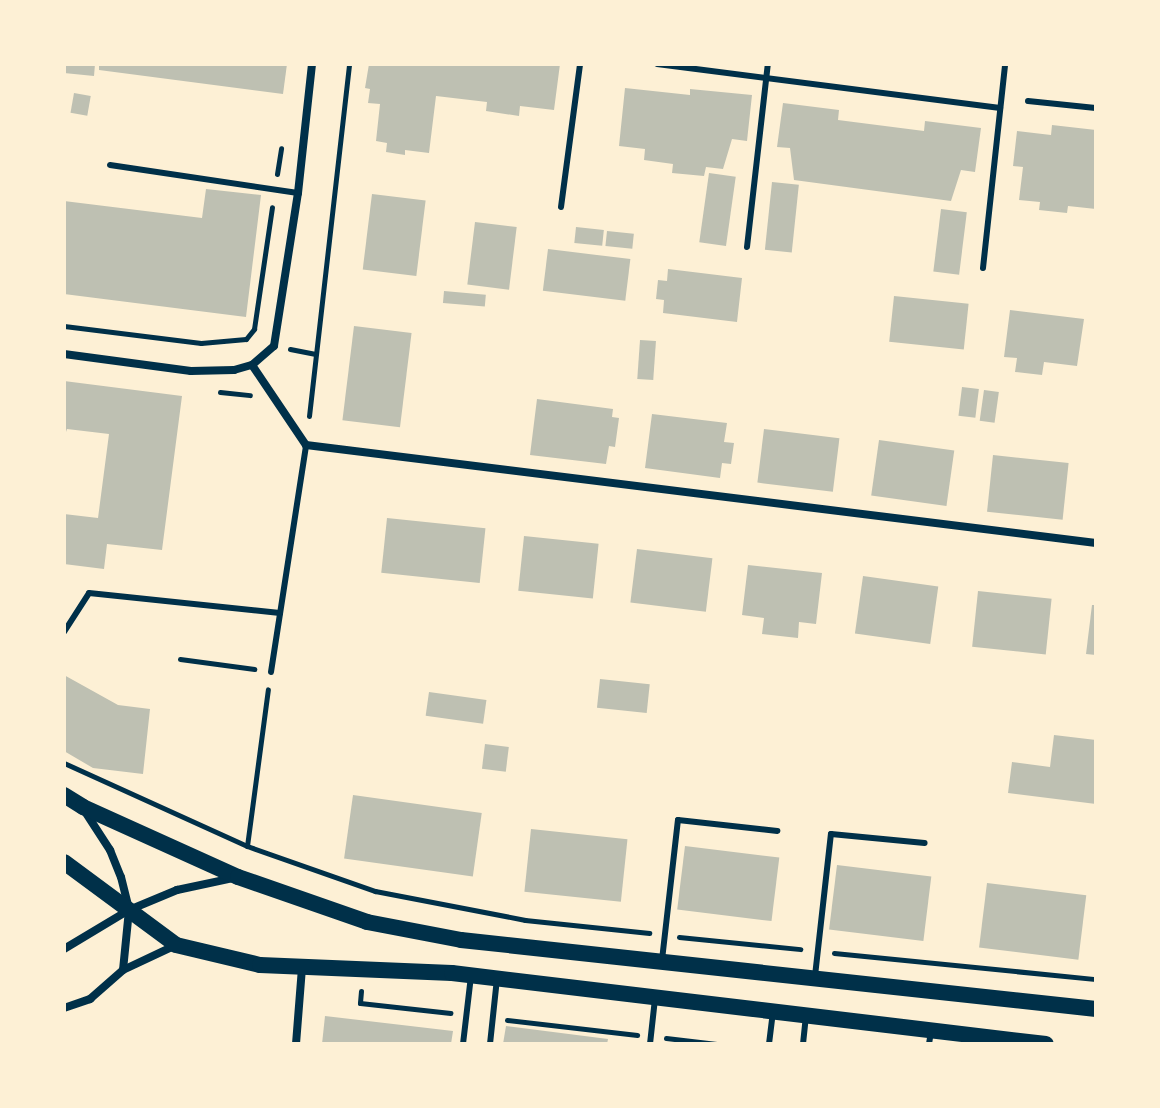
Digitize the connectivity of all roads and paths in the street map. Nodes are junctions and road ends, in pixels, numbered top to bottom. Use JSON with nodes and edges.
{"nodes":[{"id":1,"x":312,"y":64,"type":"edge"},
{"id":2,"x":349,"y":64,"type":"edge"},
{"id":3,"x":580,"y":64,"type":"edge"},
{"id":4,"x":657,"y":64,"type":"edge"},
{"id":5,"x":768,"y":64,"type":"edge"},
{"id":6,"x":1005,"y":64,"type":"edge"},
{"id":7,"x":766,"y":78,"type":"junction"},
{"id":8,"x":1028,"y":101,"type":"dead end"},
{"id":9,"x":1000,"y":108,"type":"junction"},
{"id":10,"x":1096,"y":108,"type":"edge"},
{"id":11,"x":282,"y":142,"type":"dead end"},
{"id":12,"x":110,"y":165,"type":"dead end"},
{"id":13,"x":274,"y":189,"type":"junction"},
{"id":14,"x":298,"y":193,"type":"junction"},
{"id":15,"x":561,"y":207,"type":"dead end"},
{"id":16,"x":747,"y":247,"type":"dead end"},
{"id":17,"x":983,"y":268,"type":"dead end"},
{"id":18,"x":64,"y":326,"type":"edge"},
{"id":19,"x":64,"y":354,"type":"edge"},
{"id":20,"x":252,"y":365,"type":"junction"},
{"id":21,"x":306,"y":445,"type":"junction"},
{"id":22,"x":1096,"y":543,"type":"edge"},
{"id":23,"x":280,"y":613,"type":"junction"},
{"id":24,"x":64,"y":632,"type":"edge"},
{"id":25,"x":180,"y":659,"type":"dead end"},
{"id":26,"x":271,"y":672,"type":"junction"},
{"id":27,"x":64,"y":763,"type":"edge"},
{"id":28,"x":64,"y":795,"type":"edge"},
{"id":29,"x":83,"y":807,"type":"junction"},
{"id":30,"x":777,"y":831,"type":"dead end"},
{"id":31,"x":925,"y":843,"type":"dead end"},
{"id":32,"x":247,"y":846,"type":"junction"},
{"id":33,"x":64,"y":862,"type":"edge"},
{"id":34,"x":238,"y":877,"type":"junction"},
{"id":35,"x":129,"y":910,"type":"junction"},
{"id":36,"x":665,"y":935,"type":"junction"},
{"id":37,"x":176,"y":945,"type":"junction"},
{"id":38,"x":64,"y":949,"type":"edge"},
{"id":39,"x":817,"y":951,"type":"junction"},
{"id":40,"x":662,"y":960,"type":"junction"},
{"id":41,"x":302,"y":968,"type":"junction"},
{"id":42,"x":123,"y":970,"type":"junction"},
{"id":43,"x":471,"y":975,"type":"junction"},
{"id":44,"x":497,"y":978,"type":"junction"},
{"id":45,"x":814,"y":979,"type":"junction"},
{"id":46,"x":1096,"y":979,"type":"edge"},
{"id":47,"x":655,"y":999,"type":"junction"},
{"id":48,"x":360,"y":1003,"type":"dead end"},
{"id":49,"x":64,"y":1008,"type":"edge"},
{"id":50,"x":1096,"y":1009,"type":"edge"},
{"id":51,"x":773,"y":1013,"type":"junction"},
{"id":52,"x":467,"y":1015,"type":"junction"},
{"id":53,"x":806,"y":1017,"type":"junction"},
{"id":54,"x":493,"y":1018,"type":"junction"},
{"id":55,"x":930,"y":1038,"type":"edge"},
{"id":56,"x":650,"y":1040,"type":"edge"},
{"id":57,"x":296,"y":1044,"type":"edge"},
{"id":58,"x":463,"y":1044,"type":"edge"},
{"id":59,"x":490,"y":1044,"type":"edge"},
{"id":60,"x":717,"y":1044,"type":"edge"},
{"id":61,"x":769,"y":1044,"type":"edge"},
{"id":62,"x":803,"y":1044,"type":"edge"},
{"id":63,"x":1046,"y":1044,"type":"edge"}],
"edges":[{"from":1,"to":14,"type":"street"},
{"from":2,"to":21,"type":"path"},
{"from":3,"to":15,"type":"lane"},
{"from":4,"to":7,"type":"lane"},
{"from":5,"to":7,"type":"lane"},
{"from":6,"to":9,"type":"lane"},
{"from":7,"to":9,"type":"lane"},
{"from":7,"to":16,"type":"lane"},
{"from":8,"to":10,"type":"lane"},
{"from":9,"to":17,"type":"lane"},
{"from":11,"to":13,"type":"path"},
{"from":12,"to":13,"type":"lane"},
{"from":13,"to":14,"type":"lane"},
{"from":13,"to":18,"type":"path"},
{"from":14,"to":20,"type":"street"},
{"from":19,"to":20,"type":"street"},
{"from":20,"to":21,"type":"street"},
{"from":21,"to":22,"type":"street"},
{"from":21,"to":23,"type":"lane"},
{"from":23,"to":24,"type":"lane"},
{"from":23,"to":26,"type":"lane"},
{"from":25,"to":26,"type":"path"},
{"from":26,"to":32,"type":"path"},
{"from":27,"to":32,"type":"path"},
{"from":28,"to":29,"type":"main road"},
{"from":29,"to":34,"type":"main road"},
{"from":29,"to":35,"type":"street"},
{"from":30,"to":36,"type":"lane"},
{"from":31,"to":39,"type":"lane"},
{"from":32,"to":36,"type":"path"},
{"from":33,"to":35,"type":"main road"},
{"from":34,"to":35,"type":"street"},
{"from":34,"to":40,"type":"main road"},
{"from":35,"to":37,"type":"main road"},
{"from":35,"to":38,"type":"street"},
{"from":35,"to":42,"type":"street"},
{"from":36,"to":39,"type":"path"},
{"from":36,"to":40,"type":"lane"},
{"from":37,"to":41,"type":"main road"},
{"from":37,"to":42,"type":"street"},
{"from":39,"to":45,"type":"lane"},
{"from":39,"to":46,"type":"path"},
{"from":40,"to":45,"type":"main road"},
{"from":41,"to":43,"type":"main road"},
{"from":41,"to":57,"type":"street"},
{"from":42,"to":49,"type":"street"},
{"from":43,"to":44,"type":"main road"},
{"from":43,"to":52,"type":"lane"},
{"from":44,"to":47,"type":"main road"},
{"from":44,"to":54,"type":"lane"},
{"from":45,"to":50,"type":"main road"},
{"from":47,"to":51,"type":"main road"},
{"from":47,"to":56,"type":"lane"},
{"from":48,"to":52,"type":"path"},
{"from":51,"to":53,"type":"main road"},
{"from":51,"to":61,"type":"lane"},
{"from":52,"to":58,"type":"lane"},
{"from":53,"to":55,"type":"main road"},
{"from":53,"to":62,"type":"lane"},
{"from":54,"to":56,"type":"path"},
{"from":54,"to":59,"type":"lane"},
{"from":55,"to":63,"type":"main road"},
{"from":56,"to":60,"type":"path"}]}
